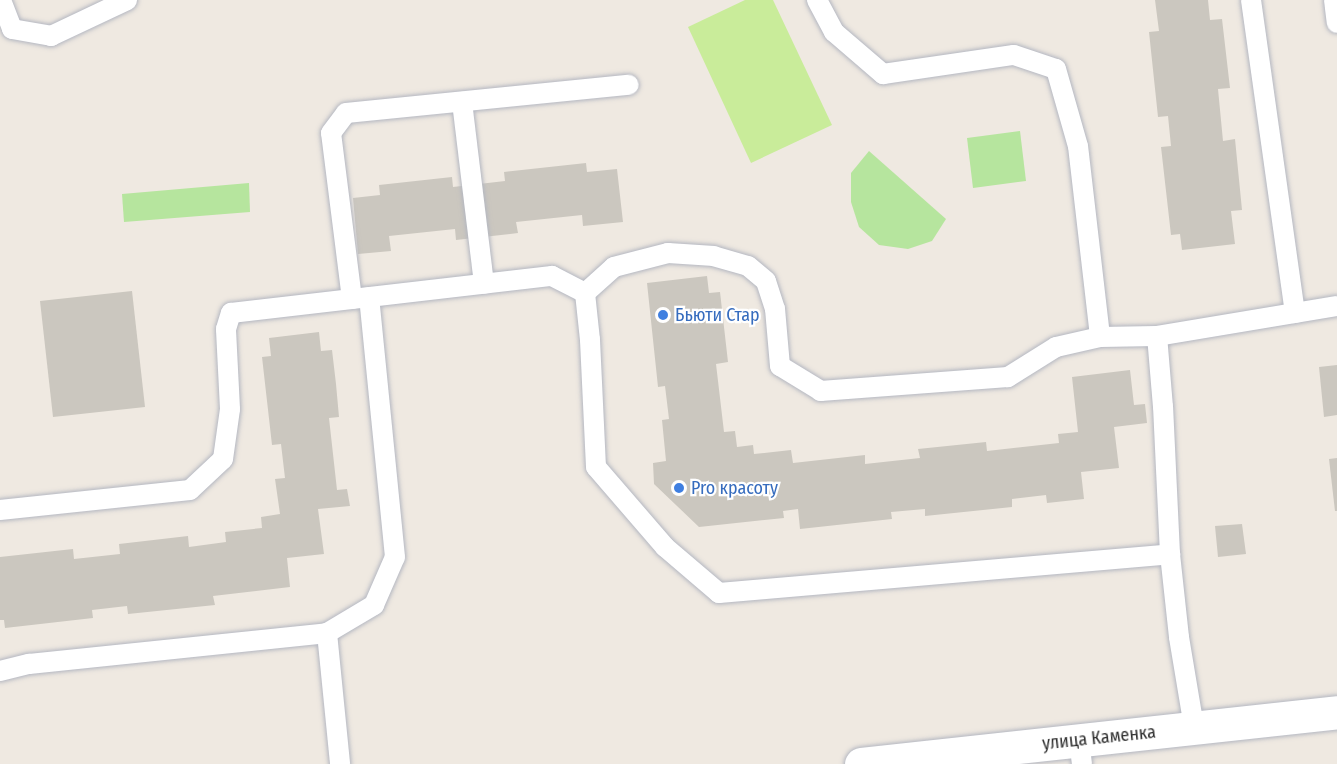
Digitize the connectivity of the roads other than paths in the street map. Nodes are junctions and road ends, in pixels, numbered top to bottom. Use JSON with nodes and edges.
{"nodes":[{"id":1,"x":1,"y":0,"type":"edge"},
{"id":2,"x":127,"y":0,"type":"edge"},
{"id":3,"x":816,"y":0,"type":"edge"},
{"id":4,"x":1251,"y":0,"type":"edge"},
{"id":5,"x":1334,"y":0,"type":"edge"},
{"id":6,"x":1337,"y":23,"type":"edge"},
{"id":7,"x":629,"y":85,"type":"dead end"},
{"id":8,"x":462,"y":102,"type":"junction"},
{"id":9,"x":484,"y":284,"type":"junction"},
{"id":10,"x":585,"y":293,"type":"junction"},
{"id":11,"x":361,"y":298,"type":"junction"},
{"id":12,"x":1337,"y":306,"type":"edge"},
{"id":13,"x":1295,"y":313,"type":"junction"},
{"id":14,"x":1157,"y":336,"type":"junction"},
{"id":15,"x":1100,"y":337,"type":"junction"},
{"id":16,"x":0,"y":510,"type":"edge"},
{"id":17,"x":1170,"y":554,"type":"junction"},
{"id":18,"x":327,"y":633,"type":"junction"},
{"id":19,"x":0,"y":671,"type":"edge"},
{"id":20,"x":1337,"y":712,"type":"edge"},
{"id":21,"x":1194,"y":728,"type":"junction"},
{"id":22,"x":1081,"y":752,"type":"edge"},
{"id":23,"x":340,"y":764,"type":"edge"},
{"id":24,"x":861,"y":764,"type":"edge"}],
"edges":[{"from":1,"to":2,"type":"lane"},
{"from":3,"to":15,"type":"lane"},
{"from":4,"to":13,"type":"lane"},
{"from":5,"to":6,"type":"lane"},
{"from":7,"to":8,"type":"lane"},
{"from":8,"to":9,"type":"lane"},
{"from":8,"to":11,"type":"lane"},
{"from":9,"to":10,"type":"lane"},
{"from":9,"to":11,"type":"lane"},
{"from":10,"to":15,"type":"lane"},
{"from":10,"to":17,"type":"lane"},
{"from":11,"to":16,"type":"lane"},
{"from":11,"to":18,"type":"lane"},
{"from":12,"to":13,"type":"lane"},
{"from":13,"to":14,"type":"lane"},
{"from":14,"to":15,"type":"lane"},
{"from":14,"to":17,"type":"lane"},
{"from":17,"to":21,"type":"lane"},
{"from":18,"to":19,"type":"lane"},
{"from":18,"to":23,"type":"lane"},
{"from":20,"to":21,"type":"main road","name":"улица Каменка"},
{"from":21,"to":22,"type":"main road","name":"улица Каменка"},
{"from":22,"to":24,"type":"main road","name":"улица Каменка"}]}
